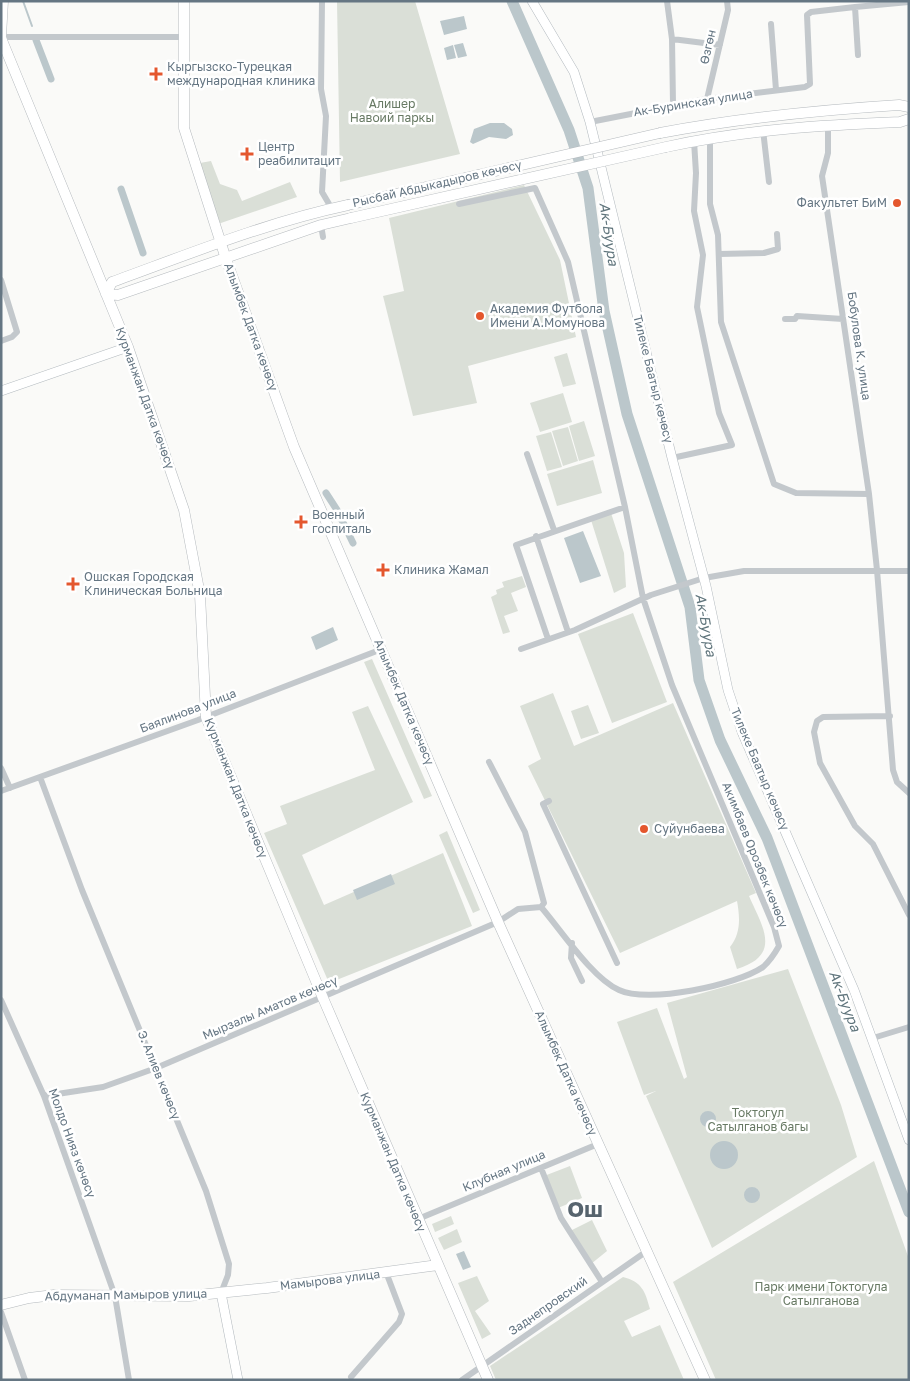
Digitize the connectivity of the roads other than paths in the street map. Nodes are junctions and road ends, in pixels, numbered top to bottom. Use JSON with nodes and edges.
{"nodes":[{"id":1,"x":3,"y":1,"type":"edge"},
{"id":2,"x":184,"y":1,"type":"edge"},
{"id":3,"x":322,"y":1,"type":"edge"},
{"id":4,"x":532,"y":1,"type":"edge"},
{"id":5,"x":667,"y":1,"type":"edge"},
{"id":6,"x":727,"y":1,"type":"edge"},
{"id":7,"x":909,"y":2,"type":"edge"},
{"id":8,"x":855,"y":7,"type":"junction"},
{"id":9,"x":771,"y":24,"type":"dead end"},
{"id":10,"x":1,"y":37,"type":"edge"},
{"id":11,"x":183,"y":37,"type":"junction"},
{"id":12,"x":672,"y":39,"type":"junction"},
{"id":13,"x":720,"y":44,"type":"junction"},
{"id":14,"x":858,"y":55,"type":"dead end"},
{"id":15,"x":776,"y":90,"type":"junction"},
{"id":16,"x":707,"y":98,"type":"junction"},
{"id":17,"x":673,"y":104,"type":"junction"},
{"id":18,"x":909,"y":107,"type":"edge"},
{"id":19,"x":909,"y":119,"type":"edge"},
{"id":20,"x":590,"y":122,"type":"junction"},
{"id":21,"x":828,"y":125,"type":"junction"},
{"id":22,"x":763,"y":130,"type":"junction"},
{"id":23,"x":710,"y":138,"type":"junction"},
{"id":24,"x":694,"y":141,"type":"junction"},
{"id":25,"x":769,"y":182,"type":"dead end"},
{"id":26,"x":459,"y":204,"type":"dead end"},
{"id":27,"x":332,"y":209,"type":"junction"},
{"id":28,"x":321,"y":226,"type":"junction"},
{"id":29,"x":777,"y":234,"type":"dead end"},
{"id":30,"x":323,"y":237,"type":"dead end"},
{"id":31,"x":222,"y":243,"type":"junction"},
{"id":32,"x":719,"y":254,"type":"junction"},
{"id":33,"x":226,"y":259,"type":"junction"},
{"id":34,"x":1,"y":280,"type":"edge"},
{"id":35,"x":106,"y":294,"type":"junction"},
{"id":36,"x":785,"y":319,"type":"dead end"},
{"id":37,"x":843,"y":319,"type":"junction"},
{"id":38,"x":1,"y":341,"type":"edge"},
{"id":39,"x":128,"y":347,"type":"junction"},
{"id":40,"x":1,"y":391,"type":"edge"},
{"id":41,"x":527,"y":454,"type":"dead end"},
{"id":42,"x":672,"y":458,"type":"junction"},
{"id":43,"x":869,"y":494,"type":"junction"},
{"id":44,"x":625,"y":507,"type":"junction"},
{"id":45,"x":554,"y":530,"type":"junction"},
{"id":46,"x":536,"y":536,"type":"junction"},
{"id":47,"x":877,"y":570,"type":"junction"},
{"id":48,"x":909,"y":571,"type":"edge"},
{"id":49,"x":704,"y":578,"type":"junction"},
{"id":50,"x":643,"y":598,"type":"junction"},
{"id":51,"x":568,"y":632,"type":"junction"},
{"id":52,"x":548,"y":639,"type":"junction"},
{"id":53,"x":382,"y":649,"type":"junction"},
{"id":54,"x":521,"y":649,"type":"dead end"},
{"id":55,"x":890,"y":716,"type":"junction"},
{"id":56,"x":206,"y":717,"type":"junction"},
{"id":57,"x":489,"y":762,"type":"dead end"},
{"id":58,"x":1,"y":768,"type":"edge"},
{"id":59,"x":40,"y":777,"type":"junction"},
{"id":60,"x":10,"y":788,"type":"junction"},
{"id":61,"x":1,"y":791,"type":"edge"},
{"id":62,"x":909,"y":793,"type":"edge"},
{"id":63,"x":549,"y":801,"type":"dead end"},
{"id":64,"x":541,"y":907,"type":"junction"},
{"id":65,"x":909,"y":915,"type":"edge"},
{"id":66,"x":498,"y":922,"type":"junction"},
{"id":67,"x":572,"y":943,"type":"junction"},
{"id":68,"x":617,"y":963,"type":"dead end"},
{"id":69,"x":582,"y":981,"type":"dead end"},
{"id":70,"x":323,"y":998,"type":"junction"},
{"id":71,"x":1,"y":1000,"type":"edge"},
{"id":72,"x":909,"y":1026,"type":"edge"},
{"id":73,"x":873,"y":1038,"type":"junction"},
{"id":74,"x":156,"y":1068,"type":"junction"},
{"id":75,"x":44,"y":1096,"type":"junction"},
{"id":76,"x":909,"y":1140,"type":"edge"},
{"id":77,"x":598,"y":1144,"type":"junction"},
{"id":78,"x":541,"y":1168,"type":"junction"},
{"id":79,"x":418,"y":1219,"type":"junction"},
{"id":80,"x":647,"y":1252,"type":"junction"},
{"id":81,"x":438,"y":1265,"type":"junction"},
{"id":82,"x":386,"y":1272,"type":"junction"},
{"id":83,"x":602,"y":1282,"type":"junction"},
{"id":84,"x":221,"y":1293,"type":"junction"},
{"id":85,"x":115,"y":1296,"type":"junction"},
{"id":86,"x":1,"y":1305,"type":"edge"},
{"id":87,"x":1,"y":1312,"type":"edge"},
{"id":88,"x":482,"y":1366,"type":"junction"},
{"id":89,"x":351,"y":1377,"type":"dead end"},
{"id":90,"x":25,"y":1380,"type":"edge"},
{"id":91,"x":129,"y":1380,"type":"edge"},
{"id":92,"x":238,"y":1380,"type":"edge"},
{"id":93,"x":462,"y":1380,"type":"edge"},
{"id":94,"x":488,"y":1380,"type":"edge"},
{"id":95,"x":705,"y":1380,"type":"edge"}],
"edges":[{"from":1,"to":10,"type":"main road","name":"Курманжан Датка көчөсү"},
{"from":2,"to":11,"type":"main road","name":"Алымбек Датка көчөсү"},
{"from":3,"to":27,"type":"street"},
{"from":4,"to":20,"type":"street"},
{"from":5,"to":12,"type":"street"},
{"from":6,"to":13,"type":"street","name":"Өзгөн"},
{"from":7,"to":8,"type":"street"},
{"from":8,"to":14,"type":"street"},
{"from":8,"to":15,"type":"street","name":"Ак-Буринская улица"},
{"from":9,"to":15,"type":"street"},
{"from":10,"to":11,"type":"street"},
{"from":10,"to":35,"type":"main road","name":"Курманжан Датка көчөсү"},
{"from":11,"to":31,"type":"main road","name":"Алымбек Датка көчөсү"},
{"from":12,"to":13,"type":"street"},
{"from":12,"to":17,"type":"street"},
{"from":13,"to":16,"type":"street","name":"Өзгөн"},
{"from":15,"to":16,"type":"street","name":"Ак-Буринская улица"},
{"from":16,"to":17,"type":"street","name":"Ак-Буринская улица"},
{"from":17,"to":20,"type":"street","name":"Ак-Буринская улица"},
{"from":18,"to":27,"type":"main road","name":"Рысбай Абдыкадыров көчөсү","bridge":true},
{"from":19,"to":21,"type":"main road","name":"Рысбай Абдыкадыров көчөсү"},
{"from":20,"to":42,"type":"street","name":"Тилеке Баатыр көчөсү"},
{"from":21,"to":22,"type":"main road","name":"Рысбай Абдыкадыров көчөсү"},
{"from":21,"to":37,"type":"street","name":"Бобулова К. улица"},
{"from":22,"to":23,"type":"main road","name":"Рысбай Абдыкадыров көчөсү"},
{"from":22,"to":25,"type":"street"},
{"from":23,"to":24,"type":"main road","name":"Рысбай Абдыкадыров көчөсү"},
{"from":23,"to":32,"type":"street"},
{"from":24,"to":28,"type":"main road","name":"Рысбай Абдыкадыров көчөсү","bridge":true},
{"from":24,"to":42,"type":"street"},
{"from":26,"to":44,"type":"street"},
{"from":27,"to":31,"type":"main road","name":"Рысбай Абдыкадыров көчөсү"},
{"from":28,"to":30,"type":"street"},
{"from":28,"to":33,"type":"main road","name":"Рысбай Абдыкадыров көчөсү"},
{"from":29,"to":32,"type":"street"},
{"from":31,"to":33,"type":"main road","name":"Алымбек Датка көчөсү"},
{"from":31,"to":35,"type":"main road","name":"Рысбай Абдыкадыров көчөсү"},
{"from":32,"to":43,"type":"street"},
{"from":33,"to":35,"type":"main road"},
{"from":33,"to":53,"type":"main road","name":"Алымбек Датка көчөсү"},
{"from":34,"to":38,"type":"street"},
{"from":35,"to":39,"type":"main road","name":"Курманжан Датка көчөсү"},
{"from":36,"to":37,"type":"street"},
{"from":37,"to":43,"type":"street","name":"Бобулова К. улица"},
{"from":39,"to":40,"type":"street"},
{"from":39,"to":56,"type":"main road","name":"Курманжан Датка көчөсү"},
{"from":41,"to":45,"type":"street"},
{"from":42,"to":49,"type":"street","name":"Тилеке Баатыр көчөсү"},
{"from":43,"to":47,"type":"street","name":"Бобулова К. улица"},
{"from":44,"to":45,"type":"street"},
{"from":44,"to":50,"type":"street"},
{"from":45,"to":46,"type":"street"},
{"from":46,"to":51,"type":"street"},
{"from":46,"to":52,"type":"street"},
{"from":47,"to":48,"type":"street"},
{"from":47,"to":49,"type":"street"},
{"from":47,"to":55,"type":"street","name":"Бобулова К. улица"},
{"from":49,"to":50,"type":"street"},
{"from":49,"to":73,"type":"street","name":"Тилеке Баатыр көчөсү"},
{"from":50,"to":51,"type":"street"},
{"from":50,"to":67,"type":"street","name":"Акимбаев Орозбек көчөсү"},
{"from":51,"to":52,"type":"street"},
{"from":52,"to":54,"type":"street"},
{"from":53,"to":56,"type":"street","name":"Баялинова улица"},
{"from":53,"to":66,"type":"main road","name":"Алымбек Датка көчөсү"},
{"from":55,"to":62,"type":"street","name":"Бобулова К. улица"},
{"from":55,"to":65,"type":"street"},
{"from":56,"to":59,"type":"street","name":"Баялинова улица"},
{"from":56,"to":70,"type":"main road","name":"Курманжан Датка көчөсү"},
{"from":57,"to":64,"type":"street"},
{"from":58,"to":60,"type":"street"},
{"from":59,"to":60,"type":"street","name":"Баялинова улица"},
{"from":59,"to":74,"type":"street","name":"Э. Алиев көчөсү"},
{"from":60,"to":61,"type":"street","name":"Баялинова улица"},
{"from":63,"to":68,"type":"street"},
{"from":64,"to":66,"type":"street"},
{"from":64,"to":67,"type":"street","name":"Акимбаев Орозбек көчөсү"},
{"from":66,"to":70,"type":"street","name":"Мырзалы Аматов көчөсү"},
{"from":66,"to":77,"type":"main road","name":"Алымбек Датка көчөсү"},
{"from":67,"to":69,"type":"street"},
{"from":70,"to":74,"type":"street","name":"Мырзалы Аматов көчөсү"},
{"from":70,"to":79,"type":"main road","name":"Курманжан Датка көчөсү"},
{"from":71,"to":75,"type":"street","name":"Молдо Нияз көчөсү"},
{"from":72,"to":73,"type":"street"},
{"from":73,"to":76,"type":"street","name":"Тилеке Баатыр көчөсү"},
{"from":74,"to":75,"type":"street","name":"Мырзалы Аматов көчөсү"},
{"from":74,"to":84,"type":"street","name":"Э. Алиев көчөсү"},
{"from":75,"to":85,"type":"street","name":"Молдо Нияз көчөсү"},
{"from":77,"to":78,"type":"street","name":"Клубная улица"},
{"from":77,"to":80,"type":"main road","name":"Алымбек Датка көчөсү"},
{"from":78,"to":79,"type":"street","name":"Клубная улица"},
{"from":78,"to":83,"type":"street"},
{"from":79,"to":81,"type":"main road","name":"Курманжан Датка көчөсү"},
{"from":80,"to":83,"type":"street","name":"Заднепровский"},
{"from":80,"to":95,"type":"main road","name":"Алымбек Датка көчөсү"},
{"from":81,"to":82,"type":"main road","name":"Мамырова улица"},
{"from":81,"to":88,"type":"main road","name":"Курманжан Датка көчөсү"},
{"from":82,"to":84,"type":"main road","name":"Мамырова улица"},
{"from":82,"to":89,"type":"street"},
{"from":83,"to":88,"type":"street","name":"Заднепровский"},
{"from":84,"to":85,"type":"main road","name":"Абдуманап Мамыров улица"},
{"from":84,"to":92,"type":"street","name":"Э. Алиев көчөсү"},
{"from":85,"to":86,"type":"main road","name":"Абдуманап Мамыров улица"},
{"from":85,"to":91,"type":"street","name":"Молдо Нияз көчөсү"},
{"from":87,"to":90,"type":"street"},
{"from":88,"to":93,"type":"street","name":"Заднепровский"},
{"from":88,"to":94,"type":"main road","name":"Курманжан Датка көчөсү"}]}
